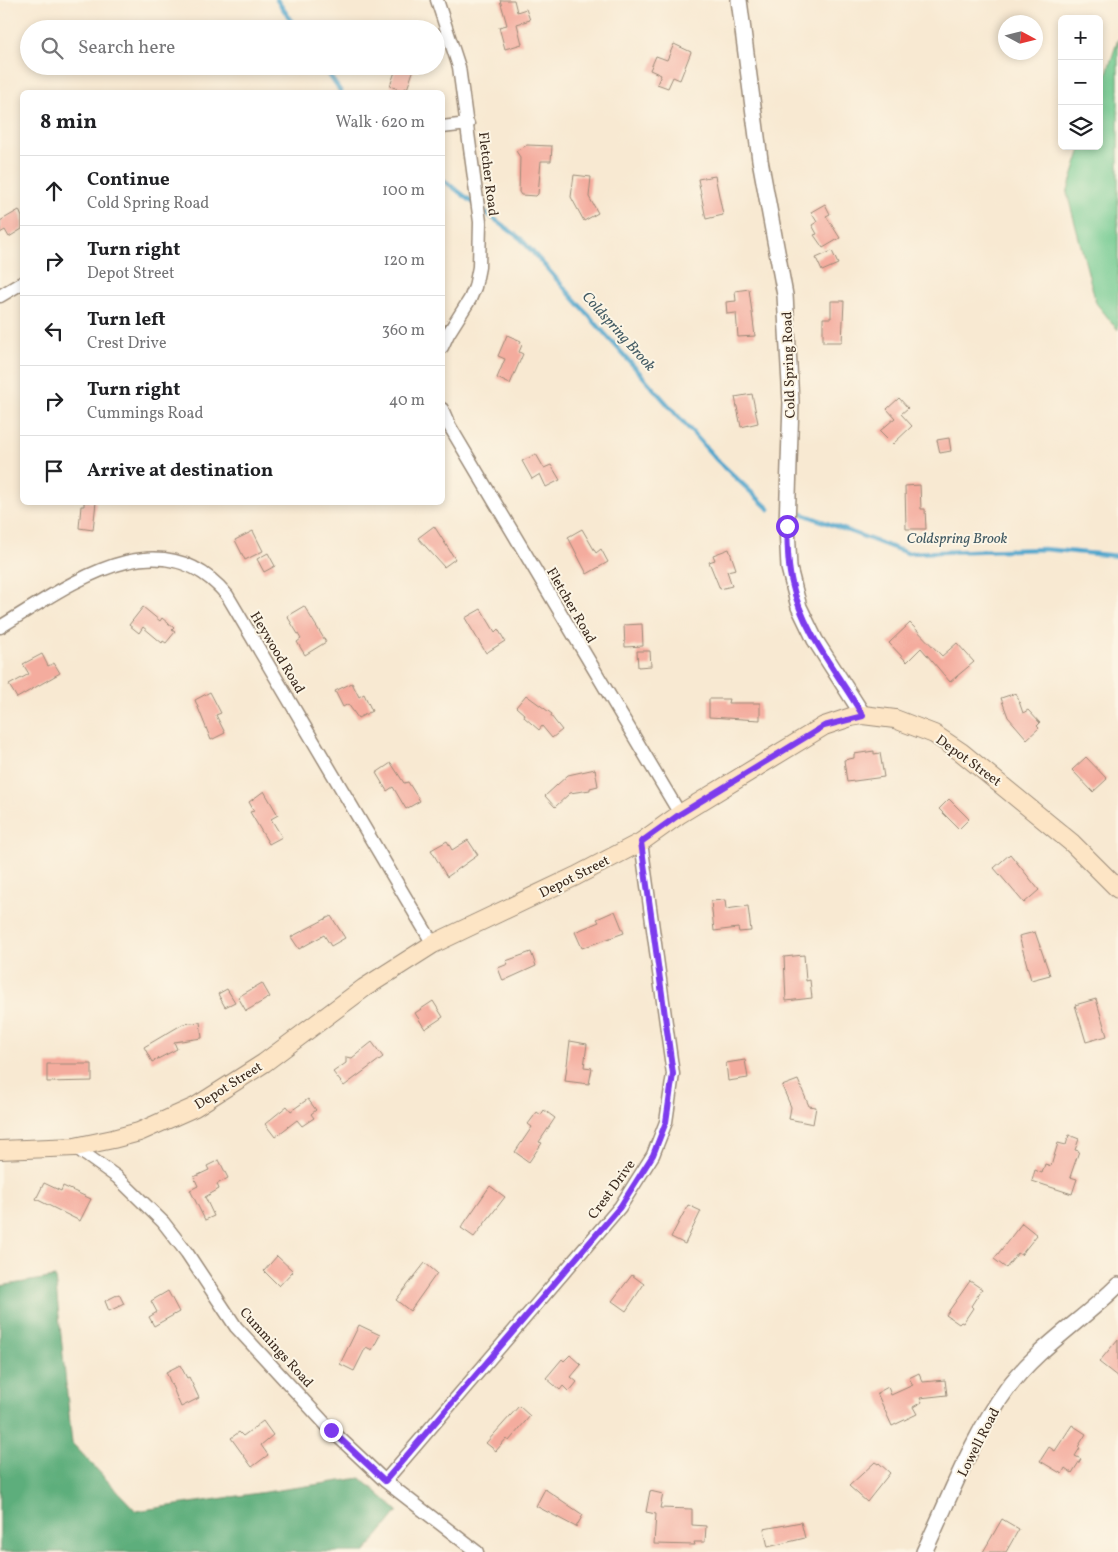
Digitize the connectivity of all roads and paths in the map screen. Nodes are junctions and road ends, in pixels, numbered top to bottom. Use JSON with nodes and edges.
{"nodes":[{"id":1,"x":436,"y":0,"type":"edge"},
{"id":2,"x":739,"y":0,"type":"edge"},
{"id":3,"x":443,"y":20,"type":"edge"},
{"id":4,"x":445,"y":25,"type":"edge"},
{"id":5,"x":468,"y":124,"type":"junction"},
{"id":6,"x":445,"y":127,"type":"edge"},
{"id":7,"x":20,"y":284,"type":"edge"},
{"id":8,"x":0,"y":296,"type":"edge"},
{"id":9,"x":445,"y":340,"type":"edge"},
{"id":10,"x":445,"y":415,"type":"edge"},
{"id":11,"x":0,"y":627,"type":"edge"},
{"id":12,"x":863,"y":716,"type":"junction"},
{"id":13,"x":680,"y":814,"type":"junction"},
{"id":14,"x":641,"y":842,"type":"junction"},
{"id":15,"x":1118,"y":889,"type":"edge"},
{"id":16,"x":433,"y":944,"type":"junction"},
{"id":17,"x":75,"y":1147,"type":"junction"},
{"id":18,"x":0,"y":1150,"type":"edge"},
{"id":19,"x":1118,"y":1285,"type":"edge"},
{"id":20,"x":385,"y":1481,"type":"junction"},
{"id":21,"x":477,"y":1552,"type":"edge"},
{"id":22,"x":924,"y":1552,"type":"edge"}],
"edges":[{"from":1,"to":3,"type":"street","name":"Fletcher Road"},
{"from":2,"to":12,"type":"street","name":"Cold Spring Road"},
{"from":4,"to":5,"type":"street","name":"Fletcher Road"},
{"from":5,"to":6,"type":"street"},
{"from":5,"to":9,"type":"street","name":"Fletcher Road"},
{"from":7,"to":8,"type":"street"},
{"from":10,"to":13,"type":"street","name":"Fletcher Road"},
{"from":11,"to":16,"type":"street","name":"Heywood Road"},
{"from":12,"to":13,"type":"main road","name":"Depot Street"},
{"from":12,"to":15,"type":"main road","name":"Depot Street"},
{"from":13,"to":14,"type":"main road","name":"Depot Street"},
{"from":14,"to":16,"type":"main road","name":"Depot Street"},
{"from":14,"to":20,"type":"street","name":"Crest Drive"},
{"from":16,"to":17,"type":"main road","name":"Depot Street"},
{"from":17,"to":18,"type":"main road","name":"Depot Street"},
{"from":17,"to":20,"type":"street","name":"Cummings Road"},
{"from":19,"to":22,"type":"street","name":"Lowell Road"},
{"from":20,"to":21,"type":"street","name":"Cummings Road"}]}
